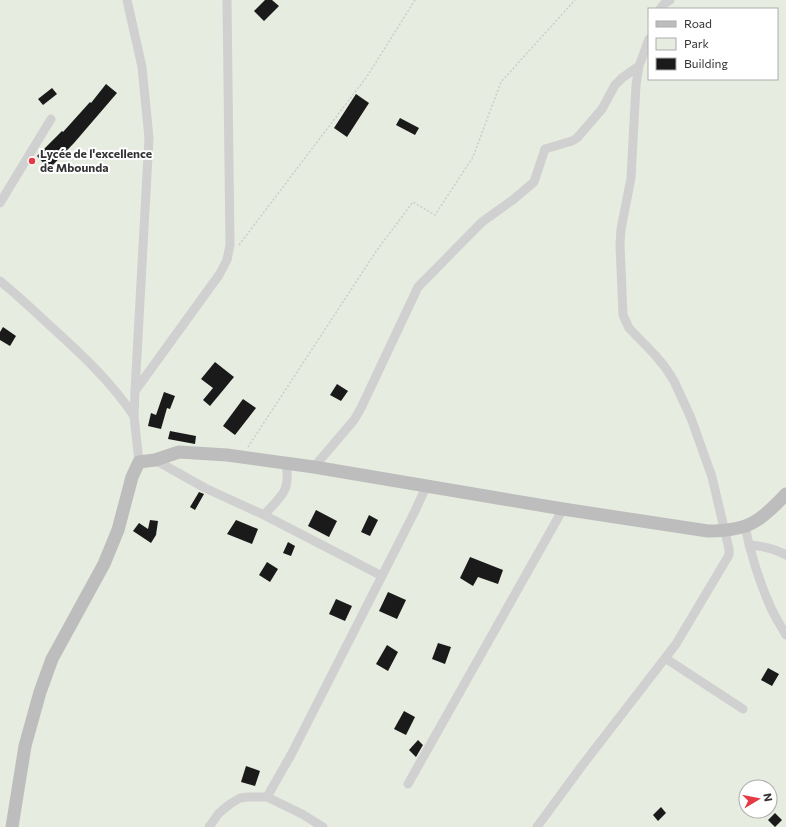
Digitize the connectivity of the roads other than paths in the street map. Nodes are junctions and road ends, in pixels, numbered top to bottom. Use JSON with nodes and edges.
{"nodes":[{"id":1,"x":127,"y":0,"type":"edge"},
{"id":2,"x":227,"y":0,"type":"edge"},
{"id":3,"x":670,"y":0,"type":"edge"},
{"id":4,"x":661,"y":8,"type":"edge"},
{"id":5,"x":648,"y":42,"type":"edge"},
{"id":6,"x":639,"y":66,"type":"junction"},
{"id":7,"x":50,"y":120,"type":"dead end"},
{"id":8,"x":0,"y":203,"type":"edge"},
{"id":9,"x":0,"y":281,"type":"edge"},
{"id":10,"x":135,"y":392,"type":"junction"},
{"id":11,"x":134,"y":416,"type":"junction"},
{"id":12,"x":154,"y":460,"type":"junction"},
{"id":13,"x":140,"y":462,"type":"junction"},
{"id":14,"x":286,"y":464,"type":"junction"},
{"id":15,"x":314,"y":467,"type":"junction"},
{"id":16,"x":427,"y":485,"type":"junction"},
{"id":17,"x":786,"y":494,"type":"edge"},
{"id":18,"x":563,"y":508,"type":"junction"},
{"id":19,"x":264,"y":516,"type":"junction"},
{"id":20,"x":745,"y":527,"type":"junction"},
{"id":21,"x":724,"y":531,"type":"junction"},
{"id":22,"x":750,"y":545,"type":"junction"},
{"id":23,"x":786,"y":555,"type":"edge"},
{"id":24,"x":382,"y":576,"type":"junction"},
{"id":25,"x":786,"y":635,"type":"edge"},
{"id":26,"x":665,"y":658,"type":"junction"},
{"id":27,"x":744,"y":709,"type":"dead end"},
{"id":28,"x":408,"y":784,"type":"dead end"},
{"id":29,"x":267,"y":797,"type":"junction"},
{"id":30,"x":12,"y":827,"type":"edge"},
{"id":31,"x":209,"y":827,"type":"edge"},
{"id":32,"x":324,"y":827,"type":"edge"},
{"id":33,"x":537,"y":827,"type":"edge"}],
"edges":[{"from":1,"to":10,"type":"street"},
{"from":2,"to":10,"type":"street"},
{"from":3,"to":4,"type":"street"},
{"from":5,"to":6,"type":"street"},
{"from":6,"to":15,"type":"street"},
{"from":6,"to":21,"type":"street"},
{"from":7,"to":8,"type":"street"},
{"from":9,"to":11,"type":"street"},
{"from":10,"to":11,"type":"street"},
{"from":11,"to":13,"type":"street"},
{"from":12,"to":13,"type":"street"},
{"from":12,"to":14,"type":"street"},
{"from":12,"to":19,"type":"street"},
{"from":13,"to":30,"type":"street"},
{"from":14,"to":15,"type":"street"},
{"from":14,"to":19,"type":"street"},
{"from":15,"to":16,"type":"street"},
{"from":16,"to":18,"type":"street"},
{"from":16,"to":24,"type":"street"},
{"from":17,"to":20,"type":"street"},
{"from":18,"to":21,"type":"street"},
{"from":18,"to":28,"type":"street"},
{"from":19,"to":24,"type":"street"},
{"from":20,"to":21,"type":"street"},
{"from":20,"to":22,"type":"street"},
{"from":21,"to":26,"type":"street"},
{"from":22,"to":23,"type":"street"},
{"from":22,"to":25,"type":"street"},
{"from":24,"to":29,"type":"street"},
{"from":26,"to":27,"type":"street"},
{"from":26,"to":33,"type":"street"},
{"from":29,"to":31,"type":"street"},
{"from":29,"to":32,"type":"street"}]}
